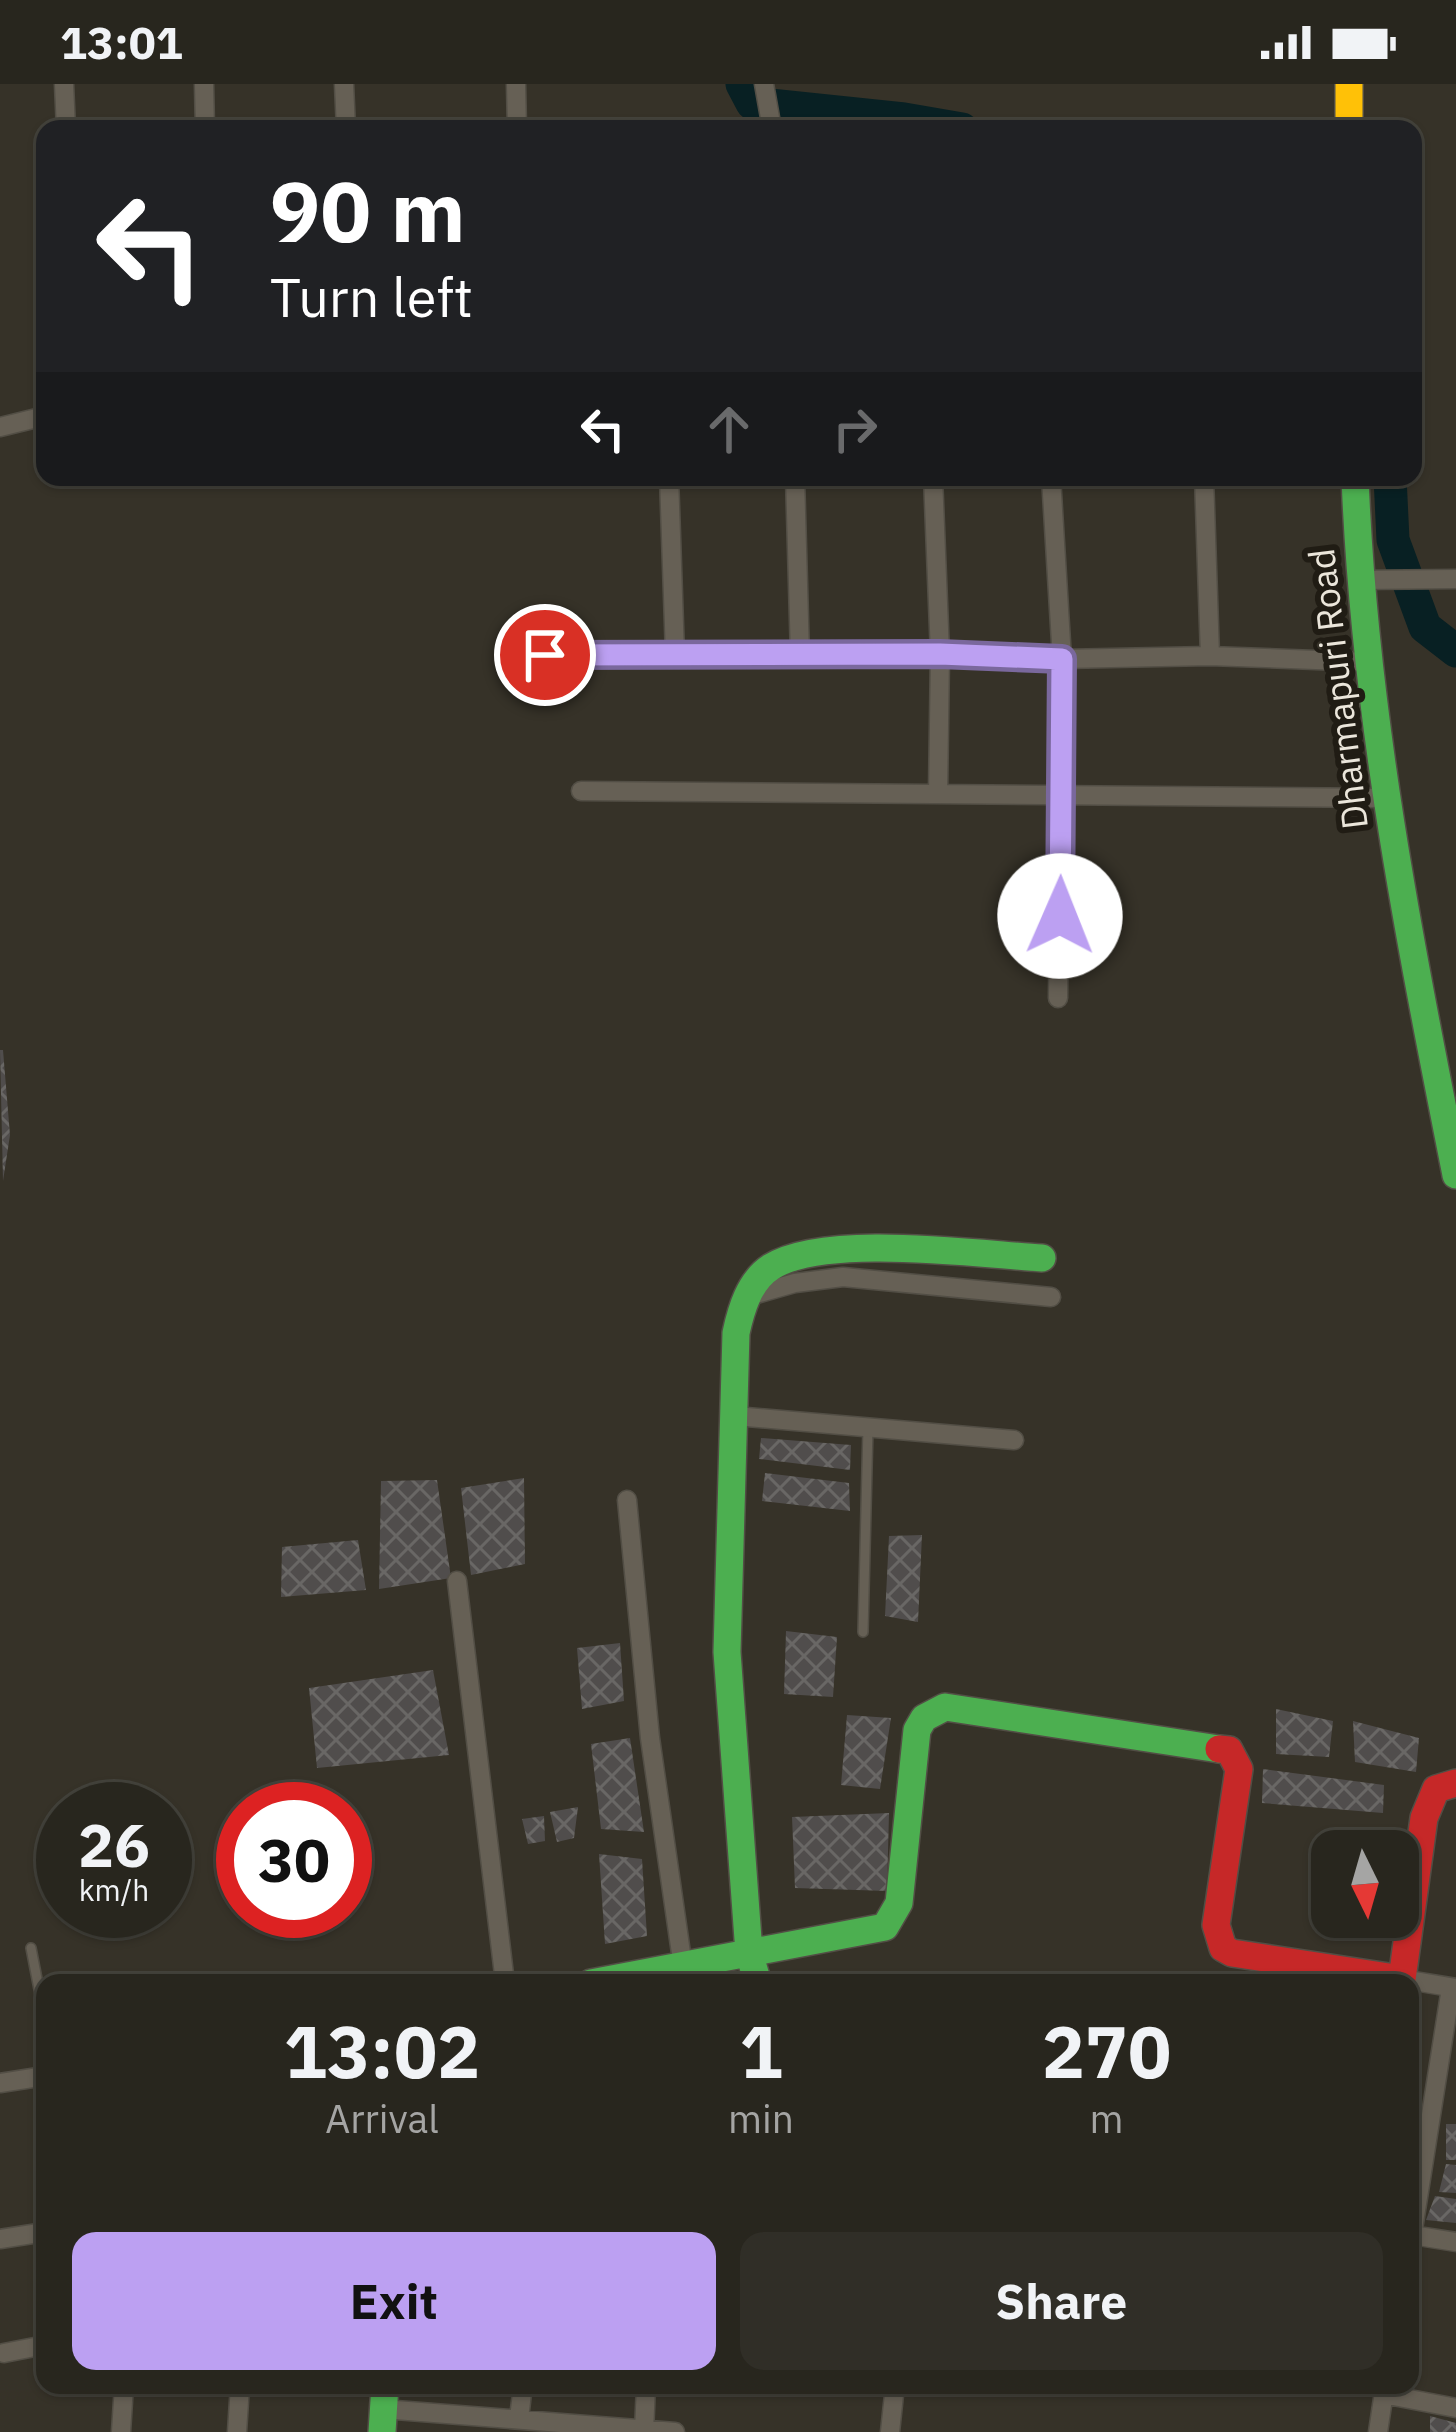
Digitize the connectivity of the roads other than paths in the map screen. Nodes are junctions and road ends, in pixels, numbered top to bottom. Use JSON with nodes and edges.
{"nodes":[{"id":1,"x":64,"y":84,"type":"edge"},
{"id":2,"x":204,"y":84,"type":"edge"},
{"id":3,"x":344,"y":84,"type":"edge"},
{"id":4,"x":516,"y":84,"type":"edge"},
{"id":5,"x":764,"y":84,"type":"edge"},
{"id":6,"x":1349,"y":84,"type":"edge"},
{"id":7,"x":66,"y":120,"type":"edge"},
{"id":8,"x":205,"y":120,"type":"edge"},
{"id":9,"x":346,"y":120,"type":"edge"},
{"id":10,"x":517,"y":120,"type":"edge"},
{"id":11,"x":770,"y":120,"type":"edge"},
{"id":12,"x":1349,"y":120,"type":"edge"},
{"id":13,"x":36,"y":418,"type":"edge"},
{"id":14,"x":0,"y":427,"type":"edge"},
{"id":15,"x":669,"y":486,"type":"edge"},
{"id":16,"x":795,"y":486,"type":"edge"},
{"id":17,"x":933,"y":486,"type":"edge"},
{"id":18,"x":1052,"y":486,"type":"edge"},
{"id":19,"x":1204,"y":486,"type":"edge"},
{"id":20,"x":1354,"y":486,"type":"edge"},
{"id":21,"x":1456,"y":579,"type":"edge"},
{"id":22,"x":1358,"y":580,"type":"junction"},
{"id":23,"x":940,"y":654,"type":"junction"},
{"id":24,"x":545,"y":655,"type":"dead end"},
{"id":25,"x":675,"y":655,"type":"junction"},
{"id":26,"x":800,"y":656,"type":"junction"},
{"id":27,"x":1210,"y":656,"type":"junction"},
{"id":28,"x":1062,"y":659,"type":"junction"},
{"id":29,"x":1368,"y":662,"type":"junction"},
{"id":30,"x":581,"y":791,"type":"dead end"},
{"id":31,"x":938,"y":794,"type":"junction"},
{"id":32,"x":1063,"y":794,"type":"junction"},
{"id":33,"x":1383,"y":798,"type":"junction"},
{"id":34,"x":1058,"y":998,"type":"dead end"},
{"id":35,"x":1456,"y":1175,"type":"edge"},
{"id":36,"x":1042,"y":1258,"type":"dead end"},
{"id":37,"x":749,"y":1296,"type":"junction"},
{"id":38,"x":1051,"y":1297,"type":"dead end"},
{"id":39,"x":735,"y":1416,"type":"junction"},
{"id":40,"x":868,"y":1427,"type":"junction"},
{"id":41,"x":1014,"y":1440,"type":"dead end"},
{"id":42,"x":627,"y":1500,"type":"dead end"},
{"id":43,"x":457,"y":1581,"type":"dead end"},
{"id":44,"x":862,"y":1632,"type":"dead end"},
{"id":45,"x":1456,"y":1783,"type":"edge"},
{"id":46,"x":32,"y":1948,"type":"dead end"},
{"id":47,"x":749,"y":1953,"type":"junction"},
{"id":48,"x":683,"y":1967,"type":"junction"},
{"id":49,"x":37,"y":1974,"type":"edge"},
{"id":50,"x":504,"y":1974,"type":"edge"},
{"id":51,"x":643,"y":1974,"type":"edge"},
{"id":52,"x":755,"y":1974,"type":"edge"},
{"id":53,"x":1369,"y":1974,"type":"edge"},
{"id":54,"x":1403,"y":1974,"type":"edge"},
{"id":55,"x":1419,"y":1982,"type":"edge"},
{"id":56,"x":1453,"y":1988,"type":"edge"},
{"id":57,"x":36,"y":2077,"type":"edge"},
{"id":58,"x":0,"y":2083,"type":"edge"},
{"id":59,"x":1419,"y":2194,"type":"edge"},
{"id":60,"x":36,"y":2233,"type":"edge"},
{"id":61,"x":0,"y":2239,"type":"edge"},
{"id":62,"x":1419,"y":2242,"type":"edge"},
{"id":63,"x":1456,"y":2242,"type":"edge"},
{"id":64,"x":36,"y":2347,"type":"edge"},
{"id":65,"x":4,"y":2353,"type":"dead end"},
{"id":66,"x":123,"y":2394,"type":"edge"},
{"id":67,"x":239,"y":2394,"type":"edge"},
{"id":68,"x":522,"y":2394,"type":"edge"},
{"id":69,"x":646,"y":2394,"type":"edge"},
{"id":70,"x":895,"y":2394,"type":"edge"},
{"id":71,"x":1383,"y":2394,"type":"edge"},
{"id":72,"x":1403,"y":2394,"type":"edge"},
{"id":73,"x":1456,"y":2408,"type":"edge"},
{"id":74,"x":383,"y":2409,"type":"edge"},
{"id":75,"x":519,"y":2418,"type":"junction"},
{"id":76,"x":644,"y":2431,"type":"edge"},
{"id":77,"x":121,"y":2432,"type":"edge"},
{"id":78,"x":237,"y":2432,"type":"edge"},
{"id":79,"x":675,"y":2432,"type":"edge"},
{"id":80,"x":890,"y":2432,"type":"edge"},
{"id":81,"x":1378,"y":2432,"type":"edge"}],
"edges":[{"from":1,"to":7,"type":"street"},
{"from":2,"to":8,"type":"street"},
{"from":3,"to":9,"type":"street"},
{"from":4,"to":10,"type":"street"},
{"from":5,"to":11,"type":"street"},
{"from":6,"to":12,"type":"street"},
{"from":13,"to":14,"type":"street"},
{"from":15,"to":25,"type":"street"},
{"from":16,"to":26,"type":"street"},
{"from":17,"to":23,"type":"street"},
{"from":18,"to":28,"type":"street"},
{"from":19,"to":27,"type":"street"},
{"from":20,"to":22,"type":"street","name":"Dharmapuri Road"},
{"from":21,"to":22,"type":"street"},
{"from":22,"to":29,"type":"street","name":"Dharmapuri Road"},
{"from":23,"to":26,"type":"street"},
{"from":23,"to":28,"type":"street"},
{"from":23,"to":31,"type":"street"},
{"from":24,"to":25,"type":"street"},
{"from":25,"to":26,"type":"street"},
{"from":27,"to":28,"type":"street"},
{"from":27,"to":29,"type":"street"},
{"from":28,"to":32,"type":"street"},
{"from":29,"to":33,"type":"street","name":"Dharmapuri Road"},
{"from":30,"to":31,"type":"street"},
{"from":31,"to":32,"type":"street"},
{"from":32,"to":33,"type":"street"},
{"from":32,"to":34,"type":"street"},
{"from":33,"to":35,"type":"street","name":"Dharmapuri Road"},
{"from":36,"to":37,"type":"street"},
{"from":37,"to":38,"type":"street"},
{"from":37,"to":39,"type":"street"},
{"from":39,"to":40,"type":"street"},
{"from":39,"to":47,"type":"street"},
{"from":40,"to":41,"type":"street"},
{"from":40,"to":44,"type":"lane"},
{"from":42,"to":48,"type":"street"},
{"from":43,"to":50,"type":"street"},
{"from":45,"to":54,"type":"street"},
{"from":46,"to":49,"type":"lane"},
{"from":47,"to":48,"type":"street"},
{"from":47,"to":52,"type":"street"},
{"from":47,"to":53,"type":"street"},
{"from":48,"to":51,"type":"street"},
{"from":55,"to":56,"type":"street"},
{"from":56,"to":59,"type":"street"},
{"from":57,"to":58,"type":"street"},
{"from":60,"to":61,"type":"street"},
{"from":62,"to":63,"type":"street"},
{"from":64,"to":65,"type":"street"},
{"from":66,"to":77,"type":"street"},
{"from":67,"to":78,"type":"street"},
{"from":68,"to":75,"type":"street"},
{"from":69,"to":76,"type":"street"},
{"from":70,"to":80,"type":"street"},
{"from":71,"to":81,"type":"street"},
{"from":72,"to":73,"type":"street"},
{"from":74,"to":75,"type":"street"},
{"from":75,"to":76,"type":"street"},
{"from":76,"to":79,"type":"street"}]}
